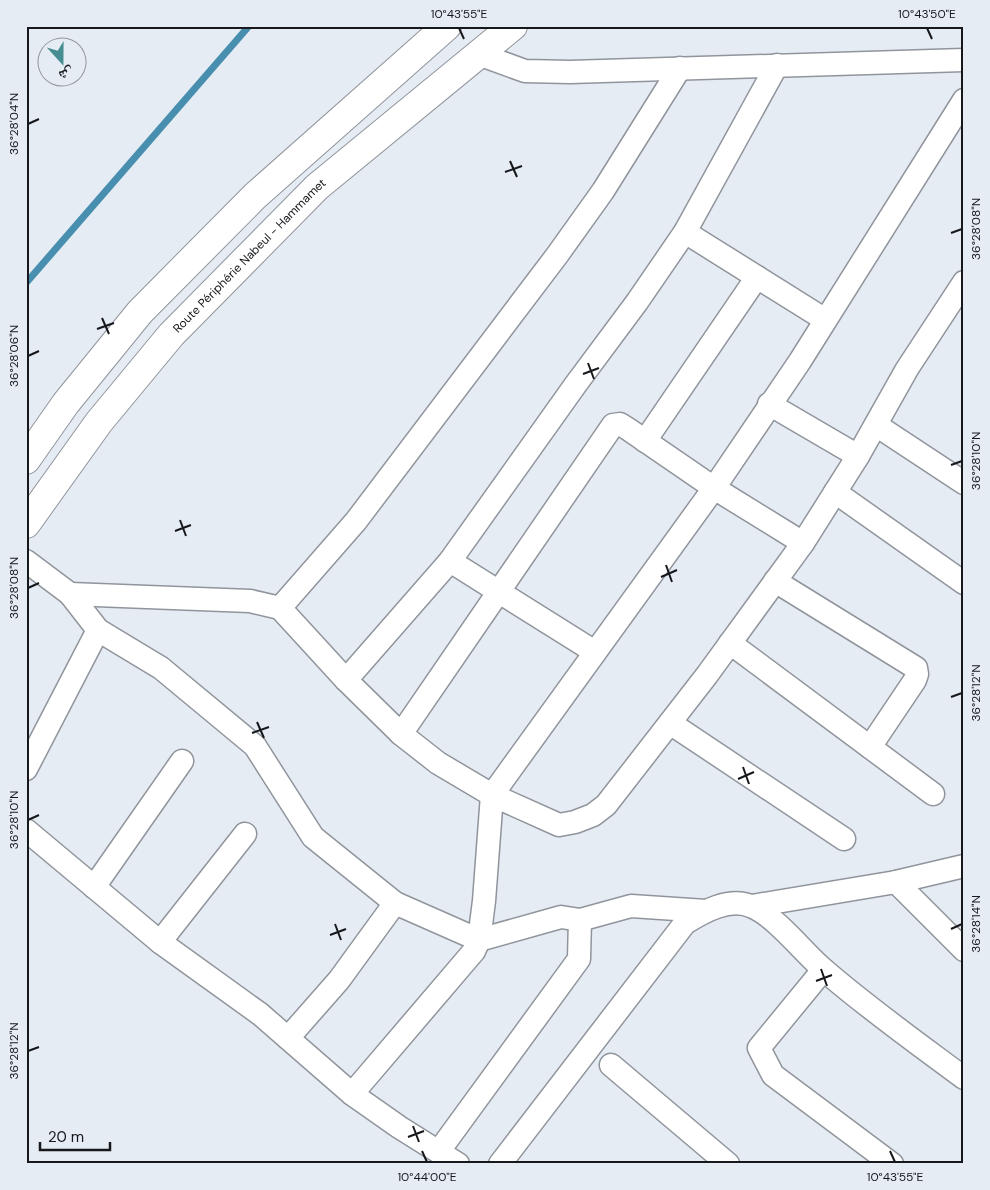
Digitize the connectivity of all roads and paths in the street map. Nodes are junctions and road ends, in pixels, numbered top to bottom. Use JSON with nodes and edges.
{"nodes":[{"id":1,"x":446,"y":26,"type":"edge"},
{"id":2,"x":513,"y":26,"type":"edge"},
{"id":3,"x":478,"y":54,"type":"junction"},
{"id":4,"x":964,"y":60,"type":"edge"},
{"id":5,"x":777,"y":65,"type":"junction"},
{"id":6,"x":680,"y":68,"type":"junction"},
{"id":7,"x":964,"y":100,"type":"edge"},
{"id":8,"x":685,"y":232,"type":"junction"},
{"id":9,"x":757,"y":277,"type":"junction"},
{"id":10,"x":964,"y":282,"type":"edge"},
{"id":11,"x":824,"y":319,"type":"junction"},
{"id":12,"x":770,"y":404,"type":"junction"},
{"id":13,"x":876,"y":425,"type":"junction"},
{"id":14,"x":644,"y":441,"type":"junction"},
{"id":15,"x":858,"y":456,"type":"junction"},
{"id":16,"x":26,"y":460,"type":"edge"},
{"id":17,"x":964,"y":483,"type":"edge"},
{"id":18,"x":714,"y":488,"type":"junction"},
{"id":19,"x":835,"y":492,"type":"junction"},
{"id":20,"x":26,"y":524,"type":"edge"},
{"id":21,"x":803,"y":543,"type":"junction"},
{"id":22,"x":26,"y":561,"type":"edge"},
{"id":23,"x":450,"y":561,"type":"junction"},
{"id":24,"x":776,"y":581,"type":"junction"},
{"id":25,"x":964,"y":583,"type":"edge"},
{"id":26,"x":498,"y":591,"type":"junction"},
{"id":27,"x":70,"y":594,"type":"junction"},
{"id":28,"x":280,"y":608,"type":"junction"},
{"id":29,"x":98,"y":632,"type":"junction"},
{"id":30,"x":730,"y":643,"type":"junction"},
{"id":31,"x":595,"y":652,"type":"junction"},
{"id":32,"x":346,"y":680,"type":"junction"},
{"id":33,"x":670,"y":723,"type":"junction"},
{"id":34,"x":401,"y":734,"type":"junction"},
{"id":35,"x":870,"y":747,"type":"junction"},
{"id":36,"x":182,"y":761,"type":"dead end"},
{"id":37,"x":26,"y":769,"type":"edge"},
{"id":38,"x":933,"y":794,"type":"dead end"},
{"id":39,"x":492,"y":795,"type":"junction"},
{"id":40,"x":26,"y":830,"type":"edge"},
{"id":41,"x":245,"y":834,"type":"dead end"},
{"id":42,"x":844,"y":839,"type":"dead end"},
{"id":43,"x":964,"y":866,"type":"edge"},
{"id":44,"x":896,"y":882,"type":"junction"},
{"id":45,"x":94,"y":886,"type":"junction"},
{"id":46,"x":394,"y":903,"type":"junction"},
{"id":47,"x":752,"y":906,"type":"junction"},
{"id":48,"x":706,"y":911,"type":"junction"},
{"id":49,"x":580,"y":920,"type":"junction"},
{"id":50,"x":478,"y":940,"type":"junction"},
{"id":51,"x":160,"y":942,"type":"junction"},
{"id":52,"x":964,"y":950,"type":"edge"},
{"id":53,"x":824,"y":970,"type":"junction"},
{"id":54,"x":288,"y":1038,"type":"junction"},
{"id":55,"x":611,"y":1065,"type":"dead end"},
{"id":56,"x":964,"y":1078,"type":"edge"},
{"id":57,"x":352,"y":1094,"type":"junction"},
{"id":58,"x":439,"y":1151,"type":"junction"},
{"id":59,"x":458,"y":1164,"type":"edge"},
{"id":60,"x":500,"y":1164,"type":"edge"},
{"id":61,"x":728,"y":1164,"type":"edge"},
{"id":62,"x":892,"y":1164,"type":"edge"}],
"edges":[{"from":1,"to":16,"type":"highway"},
{"from":2,"to":3,"type":"highway","name":"Route Périphérie Nabeul - Hammamet"},
{"from":3,"to":6,"type":"street"},
{"from":3,"to":20,"type":"highway","name":"Route Périphérie Nabeul - Hammamet"},
{"from":4,"to":5,"type":"street"},
{"from":5,"to":6,"type":"street"},
{"from":5,"to":8,"type":"street"},
{"from":6,"to":28,"type":"street"},
{"from":7,"to":11,"type":"street"},
{"from":8,"to":9,"type":"street"},
{"from":8,"to":23,"type":"street"},
{"from":9,"to":11,"type":"street"},
{"from":9,"to":14,"type":"street"},
{"from":10,"to":13,"type":"street"},
{"from":11,"to":12,"type":"street"},
{"from":12,"to":15,"type":"street"},
{"from":12,"to":18,"type":"street"},
{"from":13,"to":15,"type":"street"},
{"from":13,"to":17,"type":"street"},
{"from":14,"to":18,"type":"street"},
{"from":14,"to":26,"type":"street"},
{"from":15,"to":19,"type":"street"},
{"from":18,"to":21,"type":"street"},
{"from":18,"to":31,"type":"street"},
{"from":19,"to":21,"type":"street"},
{"from":19,"to":25,"type":"street"},
{"from":21,"to":24,"type":"street"},
{"from":22,"to":27,"type":"street"},
{"from":23,"to":26,"type":"street"},
{"from":23,"to":32,"type":"street"},
{"from":24,"to":30,"type":"street"},
{"from":24,"to":35,"type":"street"},
{"from":26,"to":31,"type":"street"},
{"from":26,"to":34,"type":"street"},
{"from":27,"to":28,"type":"street"},
{"from":27,"to":29,"type":"street"},
{"from":28,"to":32,"type":"street"},
{"from":29,"to":37,"type":"street"},
{"from":29,"to":46,"type":"street"},
{"from":30,"to":33,"type":"street"},
{"from":30,"to":35,"type":"street"},
{"from":31,"to":39,"type":"street"},
{"from":32,"to":34,"type":"street"},
{"from":33,"to":39,"type":"street"},
{"from":33,"to":42,"type":"street"},
{"from":34,"to":39,"type":"street"},
{"from":35,"to":38,"type":"street"},
{"from":36,"to":45,"type":"street"},
{"from":39,"to":50,"type":"street"},
{"from":40,"to":45,"type":"street"},
{"from":41,"to":51,"type":"street"},
{"from":43,"to":44,"type":"street"},
{"from":44,"to":47,"type":"street"},
{"from":44,"to":52,"type":"street"},
{"from":45,"to":51,"type":"street"},
{"from":46,"to":50,"type":"street"},
{"from":46,"to":54,"type":"street"},
{"from":47,"to":48,"type":"street"},
{"from":47,"to":53,"type":"street"},
{"from":48,"to":49,"type":"street"},
{"from":48,"to":60,"type":"street"},
{"from":49,"to":50,"type":"street"},
{"from":49,"to":58,"type":"street"},
{"from":50,"to":57,"type":"street"},
{"from":51,"to":54,"type":"street"},
{"from":53,"to":56,"type":"street"},
{"from":53,"to":62,"type":"street"},
{"from":54,"to":57,"type":"street"},
{"from":55,"to":61,"type":"street"},
{"from":57,"to":58,"type":"street"},
{"from":58,"to":59,"type":"street"}]}
